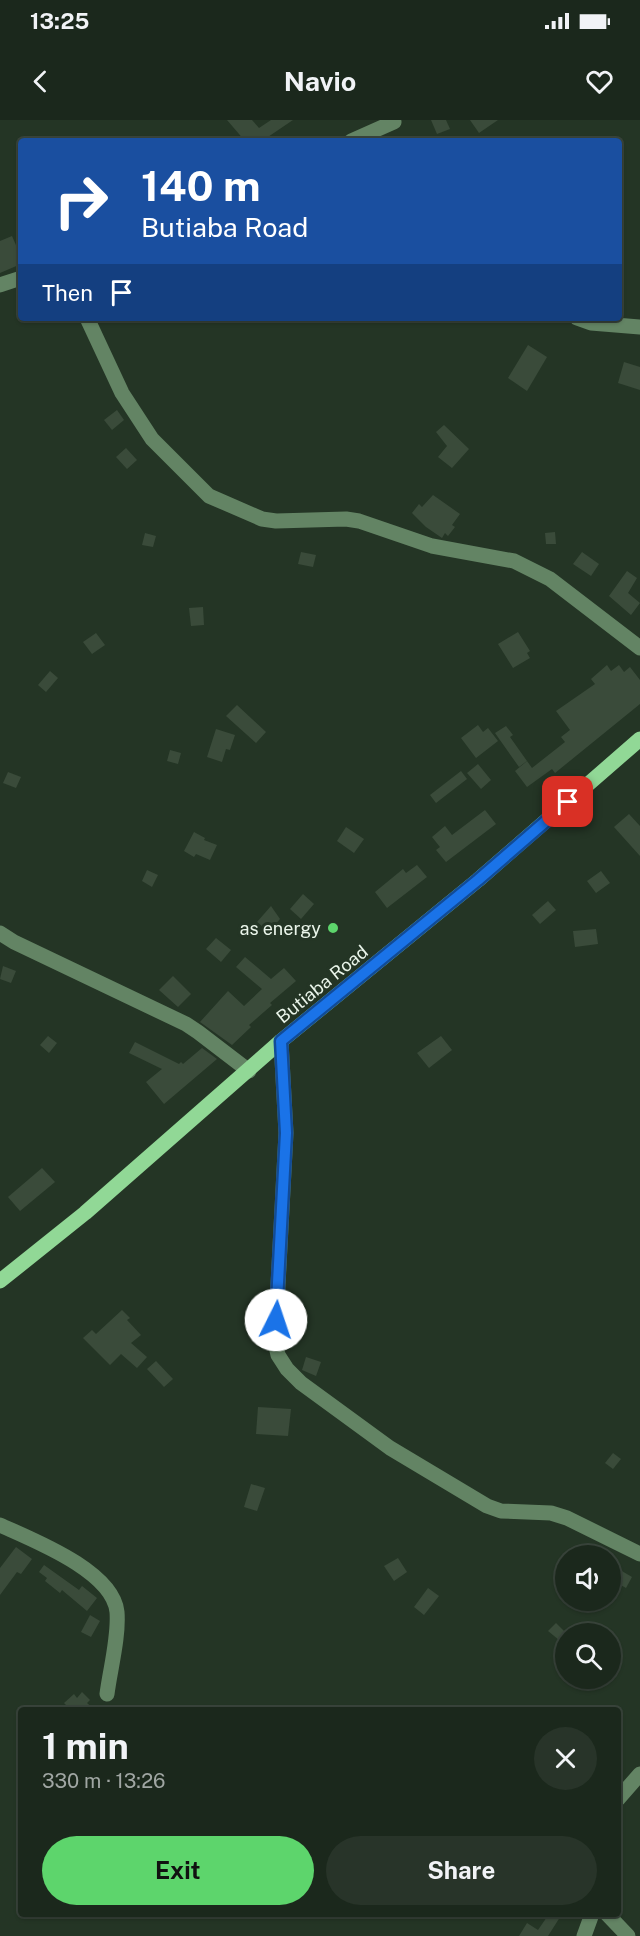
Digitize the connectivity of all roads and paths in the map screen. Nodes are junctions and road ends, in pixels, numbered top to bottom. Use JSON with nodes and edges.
{"nodes":[{"id":1,"x":395,"y":121,"type":"edge"},
{"id":2,"x":358,"y":138,"type":"edge"},
{"id":3,"x":387,"y":138,"type":"edge"},
{"id":4,"x":18,"y":279,"type":"edge"},
{"id":5,"x":0,"y":285,"type":"edge"},
{"id":6,"x":88,"y":321,"type":"edge"},
{"id":7,"x":584,"y":321,"type":"edge"},
{"id":8,"x":640,"y":327,"type":"edge"},
{"id":9,"x":640,"y":648,"type":"edge"},
{"id":10,"x":640,"y":739,"type":"edge"},
{"id":11,"x":0,"y":933,"type":"edge"},
{"id":12,"x":281,"y":1041,"type":"junction"},
{"id":13,"x":249,"y":1071,"type":"junction"},
{"id":14,"x":0,"y":1281,"type":"edge"},
{"id":15,"x":0,"y":1525,"type":"edge"},
{"id":16,"x":640,"y":1554,"type":"edge"},
{"id":17,"x":107,"y":1694,"type":"dead end"},
{"id":18,"x":640,"y":1774,"type":"edge"},
{"id":19,"x":621,"y":1795,"type":"edge"},
{"id":20,"x":591,"y":1917,"type":"edge"},
{"id":21,"x":610,"y":1917,"type":"edge"},
{"id":22,"x":584,"y":1936,"type":"edge"},
{"id":23,"x":628,"y":1936,"type":"edge"}],
"edges":[{"from":1,"to":2,"type":"street"},
{"from":1,"to":3,"type":"street"},
{"from":4,"to":5,"type":"street"},
{"from":6,"to":9,"type":"street"},
{"from":7,"to":8,"type":"street"},
{"from":10,"to":12,"type":"main road","name":"Butiaba Road"},
{"from":11,"to":13,"type":"street"},
{"from":12,"to":13,"type":"main road","name":"Butiaba Road"},
{"from":12,"to":16,"type":"street"},
{"from":13,"to":14,"type":"main road","name":"Butiaba Road"},
{"from":15,"to":17,"type":"street"},
{"from":18,"to":19,"type":"street"},
{"from":20,"to":22,"type":"street"},
{"from":21,"to":23,"type":"street"}]}
